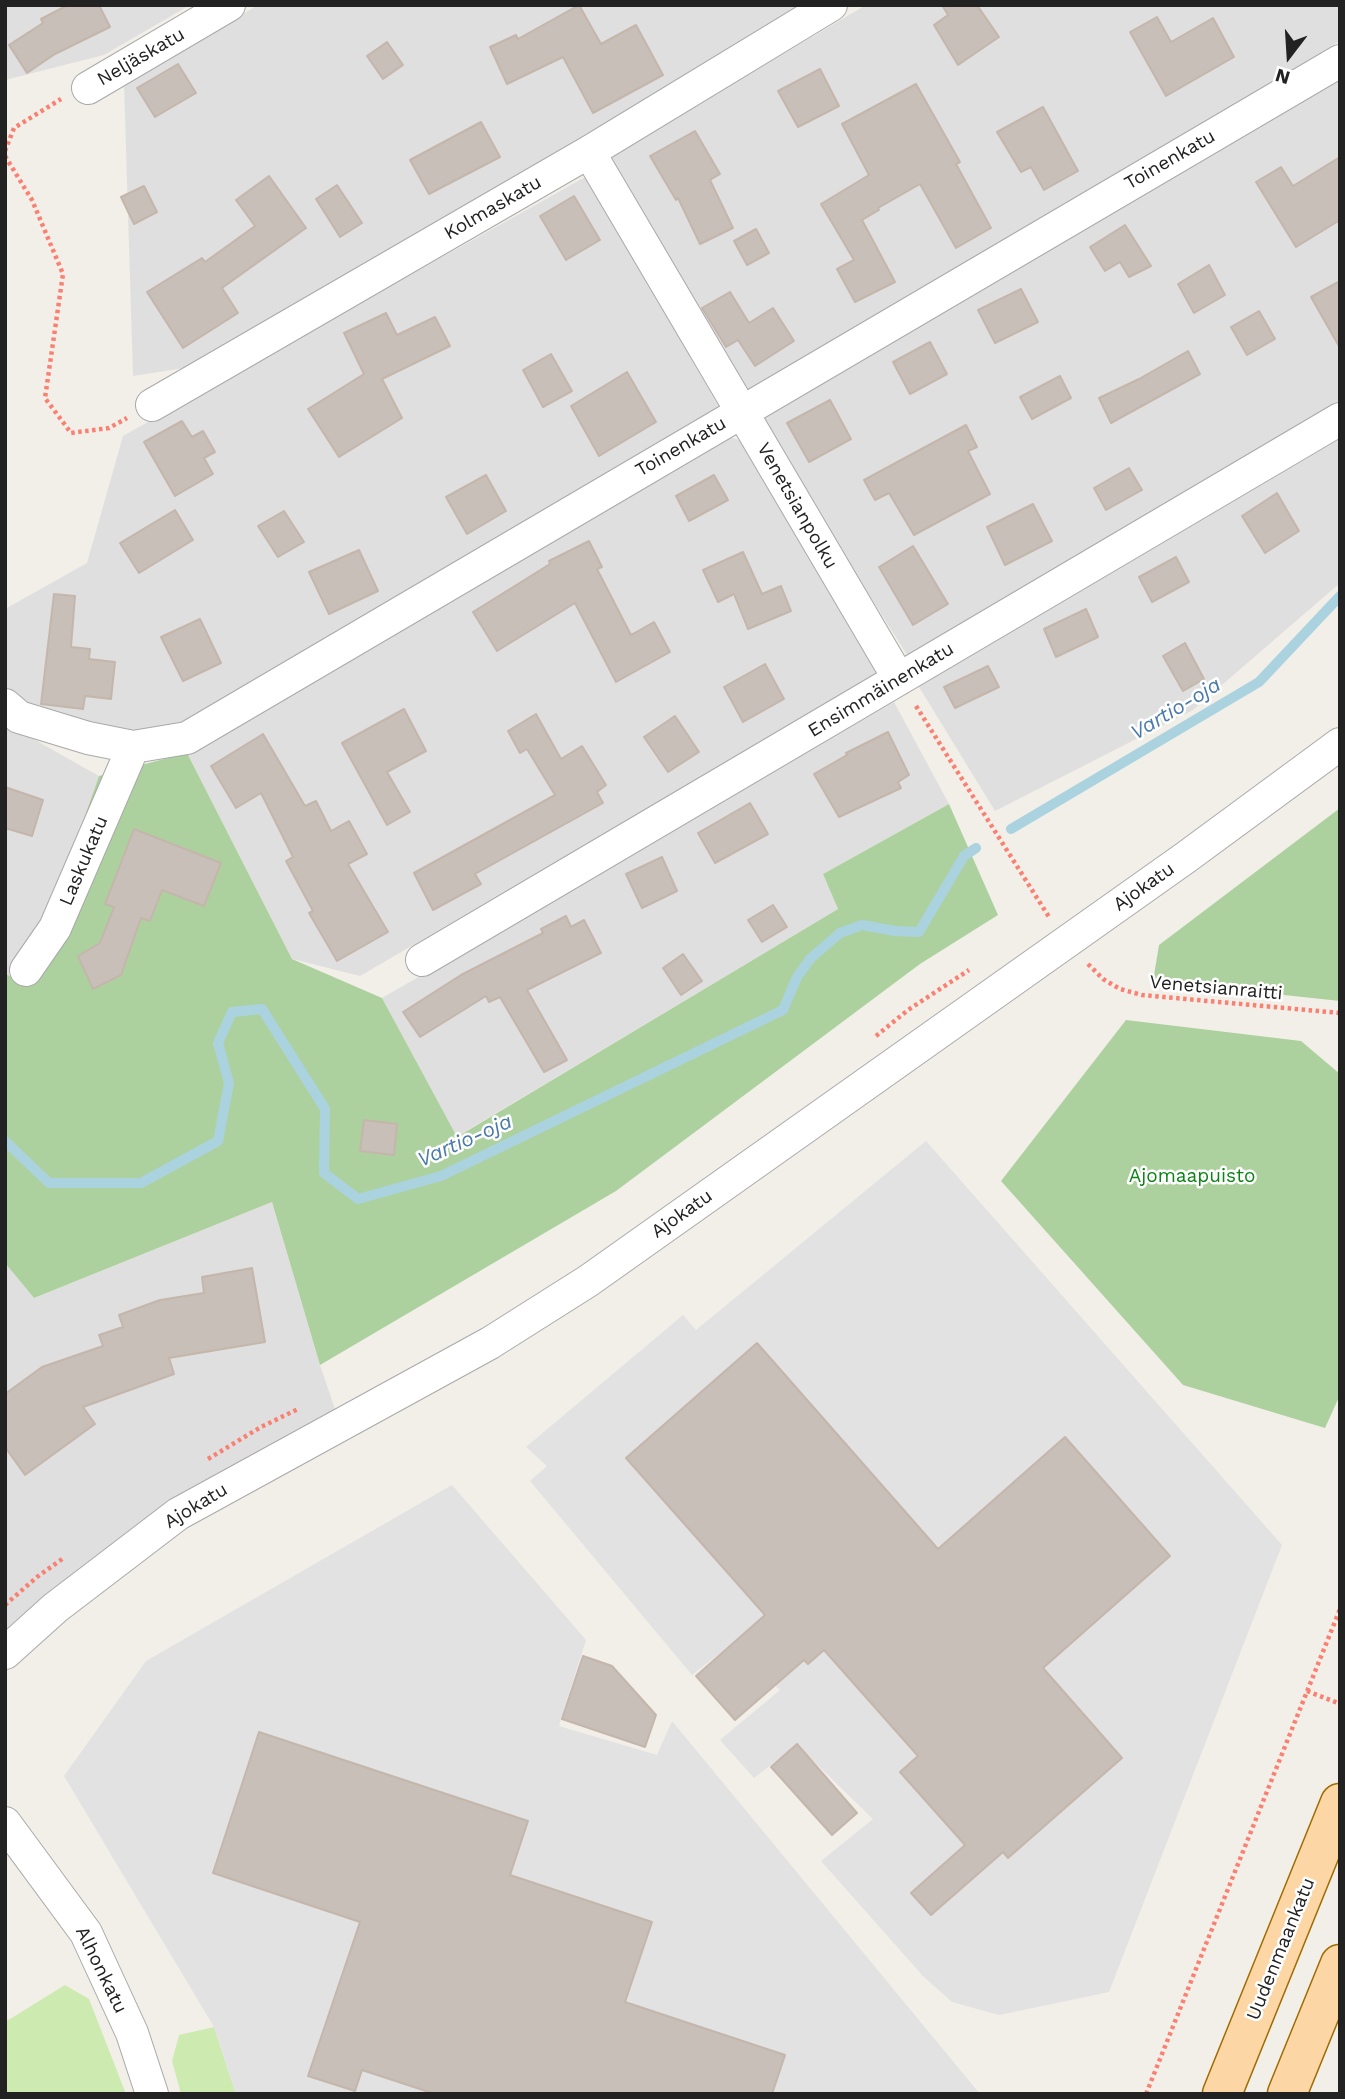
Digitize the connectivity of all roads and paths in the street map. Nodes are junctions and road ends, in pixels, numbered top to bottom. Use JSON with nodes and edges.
{"nodes":[{"id":1,"x":229,"y":5,"type":"edge"},
{"id":2,"x":831,"y":5,"type":"edge"},
{"id":3,"x":1340,"y":61,"type":"edge"},
{"id":4,"x":89,"y":88,"type":"joint"},
{"id":5,"x":589,"y":152,"type":"junction"},
{"id":6,"x":5,"y":153,"type":"edge"},
{"id":7,"x":152,"y":405,"type":"joint"},
{"id":8,"x":741,"y":411,"type":"junction"},
{"id":9,"x":1340,"y":419,"type":"edge"},
{"id":10,"x":899,"y":679,"type":"junction"},
{"id":11,"x":5,"y":705,"type":"edge"},
{"id":12,"x":1340,"y":744,"type":"edge"},
{"id":13,"x":133,"y":747,"type":"junction"},
{"id":14,"x":1068,"y":940,"type":"junction"},
{"id":15,"x":422,"y":960,"type":"dead end"},
{"id":16,"x":26,"y":970,"type":"dead end"},
{"id":17,"x":1340,"y":1013,"type":"edge"},
{"id":18,"x":1340,"y":1609,"type":"edge"},
{"id":19,"x":7,"y":1649,"type":"edge"},
{"id":20,"x":1307,"y":1691,"type":"junction"},
{"id":21,"x":1338,"y":1703,"type":"dead end"},
{"id":22,"x":1340,"y":1803,"type":"edge"},
{"id":23,"x":5,"y":1823,"type":"edge"},
{"id":24,"x":1340,"y":1964,"type":"edge"},
{"id":25,"x":152,"y":2094,"type":"edge"},
{"id":26,"x":1146,"y":2094,"type":"edge"},
{"id":27,"x":1222,"y":2094,"type":"edge"},
{"id":28,"x":1287,"y":2094,"type":"edge"}],
"edges":[{"from":1,"to":4,"type":"street","name":"Neljäskatu"},
{"from":2,"to":5,"type":"street","name":"Kolmaskatu"},
{"from":3,"to":8,"type":"street","name":"Toinenkatu"},
{"from":4,"to":6,"type":"path"},
{"from":5,"to":7,"type":"street","name":"Kolmaskatu"},
{"from":5,"to":8,"type":"street","name":"Venetsianpolku"},
{"from":6,"to":7,"type":"path"},
{"from":8,"to":10,"type":"street","name":"Venetsianpolku"},
{"from":8,"to":13,"type":"street","name":"Toinenkatu"},
{"from":9,"to":10,"type":"street","name":"Ensimmäinenkatu"},
{"from":10,"to":14,"type":"path","name":"Venetsianraitti"},
{"from":10,"to":15,"type":"street","name":"Ensimmäinenkatu"},
{"from":11,"to":13,"type":"street","name":"Toinenkatu"},
{"from":12,"to":14,"type":"street","name":"Ajokatu"},
{"from":13,"to":16,"type":"street","name":"Laskukatu"},
{"from":14,"to":17,"type":"path","name":"Venetsianraitti"},
{"from":14,"to":19,"type":"street","name":"Ajokatu"},
{"from":18,"to":20,"type":"path"},
{"from":20,"to":21,"type":"path"},
{"from":20,"to":26,"type":"path"},
{"from":22,"to":27,"type":"main road","name":"Uudenmaankatu"},
{"from":23,"to":25,"type":"street","name":"Alhonkatu"},
{"from":24,"to":28,"type":"main road"}]}
